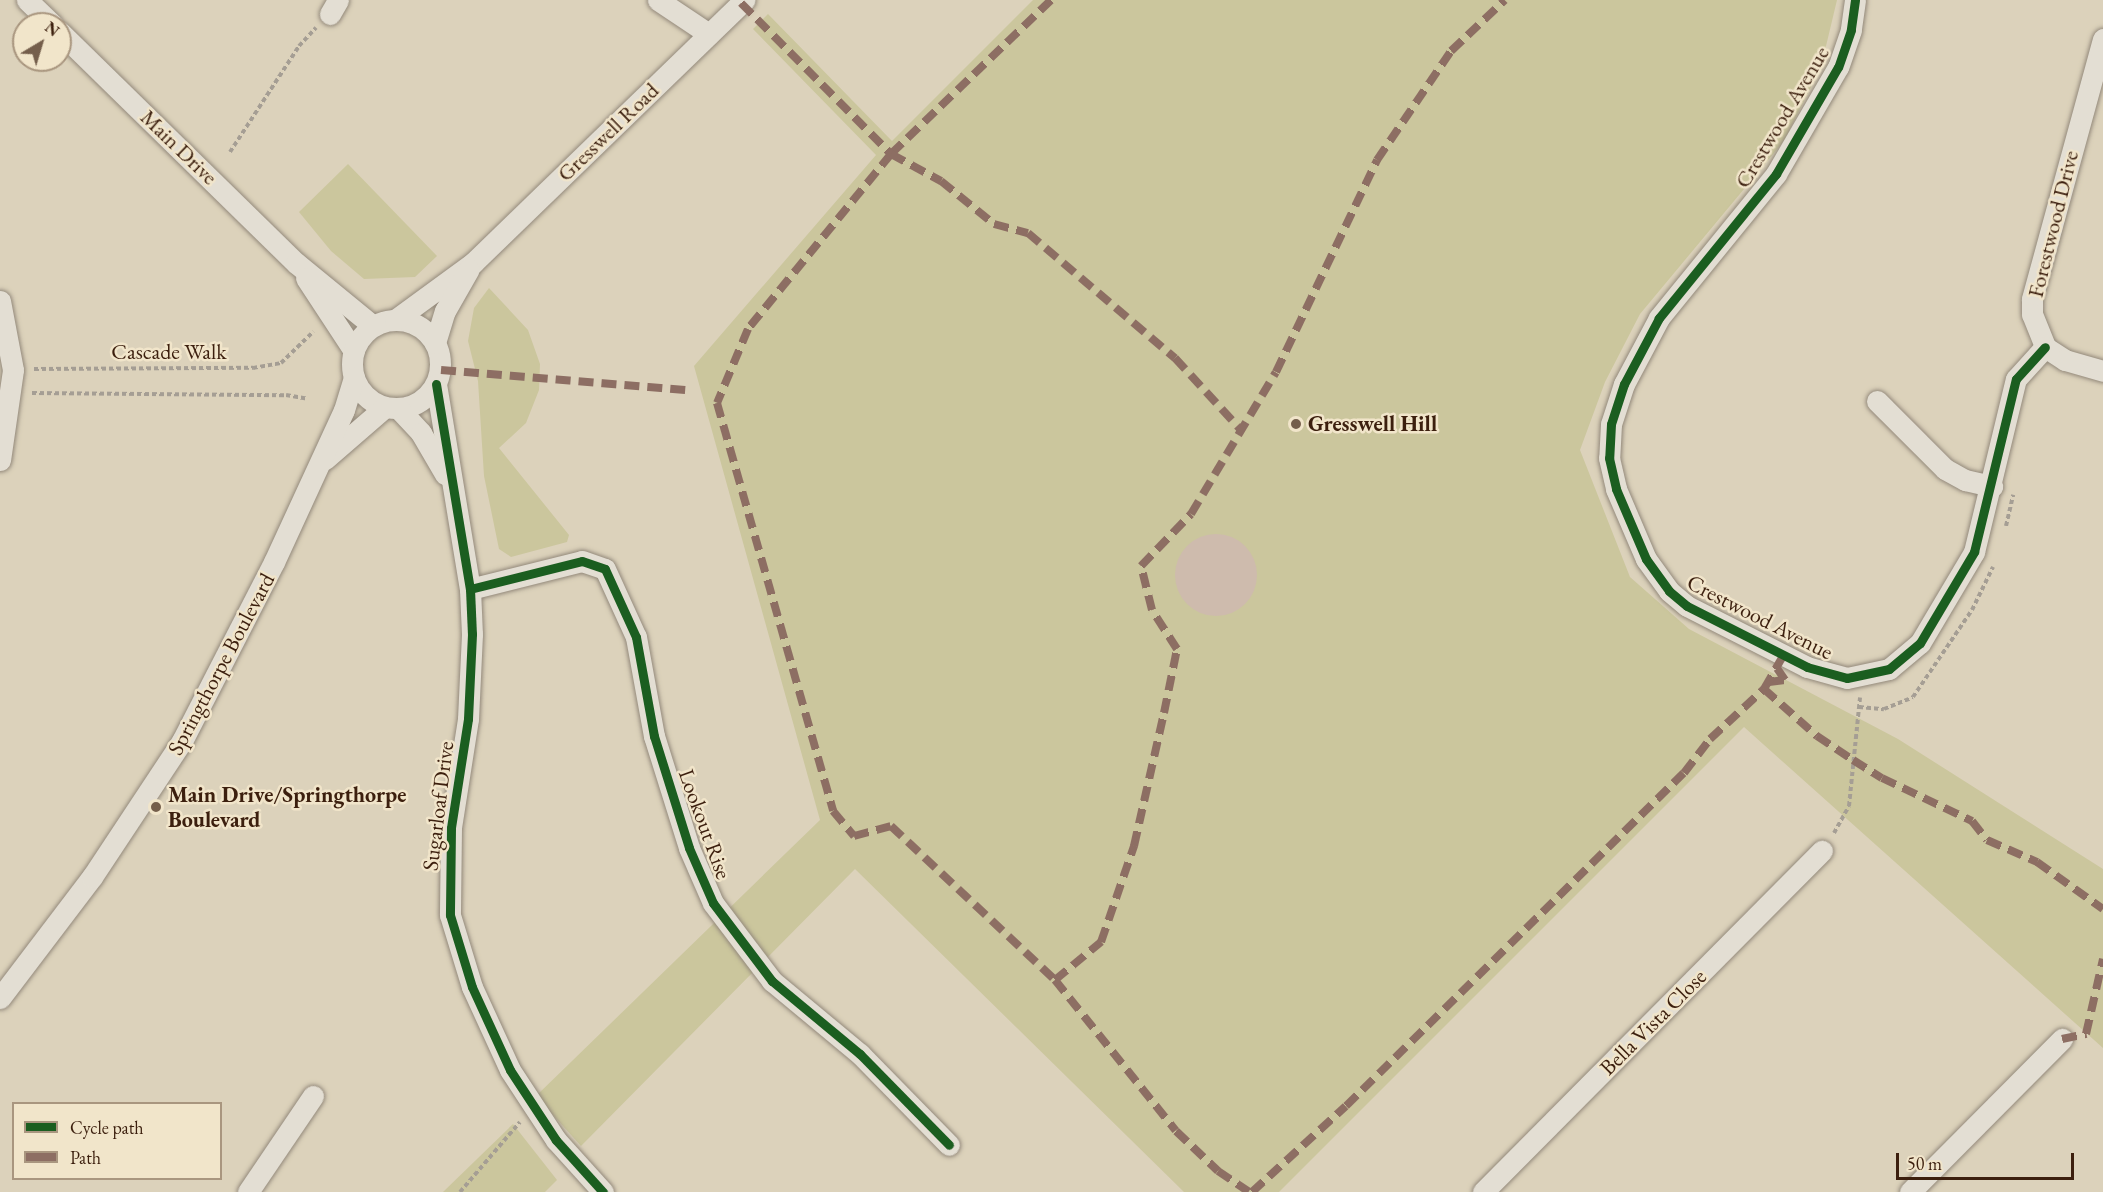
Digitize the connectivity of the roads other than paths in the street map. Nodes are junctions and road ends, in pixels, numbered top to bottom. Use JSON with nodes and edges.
{"nodes":[{"id":1,"x":27,"y":0,"type":"edge"},
{"id":2,"x":658,"y":0,"type":"edge"},
{"id":3,"x":744,"y":0,"type":"edge"},
{"id":4,"x":1855,"y":0,"type":"edge"},
{"id":5,"x":40,"y":12,"type":"edge"},
{"id":6,"x":709,"y":34,"type":"junction"},
{"id":7,"x":2103,"y":39,"type":"edge"},
{"id":8,"x":72,"y":44,"type":"edge"},
{"id":9,"x":296,"y":263,"type":"junction"},
{"id":10,"x":473,"y":263,"type":"junction"},
{"id":11,"x":0,"y":301,"type":"edge"},
{"id":12,"x":396,"y":320,"type":"junction"},
{"id":13,"x":374,"y":326,"type":"junction"},
{"id":14,"x":435,"y":344,"type":"junction"},
{"id":15,"x":2045,"y":347,"type":"junction"},
{"id":16,"x":354,"y":351,"type":"junction"},
{"id":17,"x":2103,"y":371,"type":"edge"},
{"id":18,"x":354,"y":377,"type":"junction"},
{"id":19,"x":436,"y":384,"type":"junction"},
{"id":20,"x":1877,"y":401,"type":"dead end"},
{"id":21,"x":392,"y":408,"type":"junction"},
{"id":22,"x":0,"y":460,"type":"edge"},
{"id":23,"x":318,"y":466,"type":"junction"},
{"id":24,"x":451,"y":485,"type":"junction"},
{"id":25,"x":1992,"y":486,"type":"junction"},
{"id":26,"x":470,"y":589,"type":"junction"},
{"id":27,"x":1822,"y":851,"type":"road end"},
{"id":28,"x":0,"y":998,"type":"edge"},
{"id":29,"x":2062,"y":1040,"type":"dead end"},
{"id":30,"x":313,"y":1096,"type":"dead end"},
{"id":31,"x":949,"y":1146,"type":"dead end"},
{"id":32,"x":248,"y":1192,"type":"edge"},
{"id":33,"x":603,"y":1192,"type":"edge"},
{"id":34,"x":1483,"y":1192,"type":"edge"},
{"id":35,"x":1910,"y":1192,"type":"edge"}],
"edges":[{"from":1,"to":5,"type":"street"},
{"from":2,"to":6,"type":"street"},
{"from":3,"to":6,"type":"street","name":"Gresswell Road"},
{"from":4,"to":25,"type":"street","name":"Crestwood Avenue"},
{"from":6,"to":10,"type":"street","name":"Gresswell Road"},
{"from":7,"to":15,"type":"street","name":"Forestwood Drive"},
{"from":8,"to":9,"type":"street","name":"Main Drive"},
{"from":9,"to":13,"type":"street","name":"Main Drive"},
{"from":9,"to":16,"type":"street","name":"Main Drive"},
{"from":10,"to":12,"type":"street","name":"Gresswell Road"},
{"from":10,"to":14,"type":"street","name":"Gresswell Road"},
{"from":11,"to":22,"type":"street"},
{"from":12,"to":13,"type":"street"},
{"from":12,"to":14,"type":"street"},
{"from":13,"to":16,"type":"street"},
{"from":14,"to":19,"type":"street"},
{"from":15,"to":17,"type":"street"},
{"from":15,"to":25,"type":"street","name":"Crestwood Avenue"},
{"from":16,"to":18,"type":"street"},
{"from":18,"to":21,"type":"street"},
{"from":18,"to":23,"type":"street","name":"Springthorpe Boulevard"},
{"from":19,"to":21,"type":"street"},
{"from":19,"to":24,"type":"street","name":"Sugarloaf Drive"},
{"from":20,"to":25,"type":"street"},
{"from":21,"to":23,"type":"street","name":"Springthorpe Boulevard"},
{"from":21,"to":24,"type":"street","name":"Sugarloaf Drive"},
{"from":23,"to":28,"type":"street","name":"Springthorpe Boulevard"},
{"from":24,"to":26,"type":"street","name":"Sugarloaf Drive"},
{"from":26,"to":31,"type":"street","name":"Lookout Rise"},
{"from":26,"to":33,"type":"street","name":"Sugarloaf Drive"},
{"from":27,"to":34,"type":"street","name":"Bella Vista Close"},
{"from":29,"to":35,"type":"street"},
{"from":30,"to":32,"type":"street"}]}
